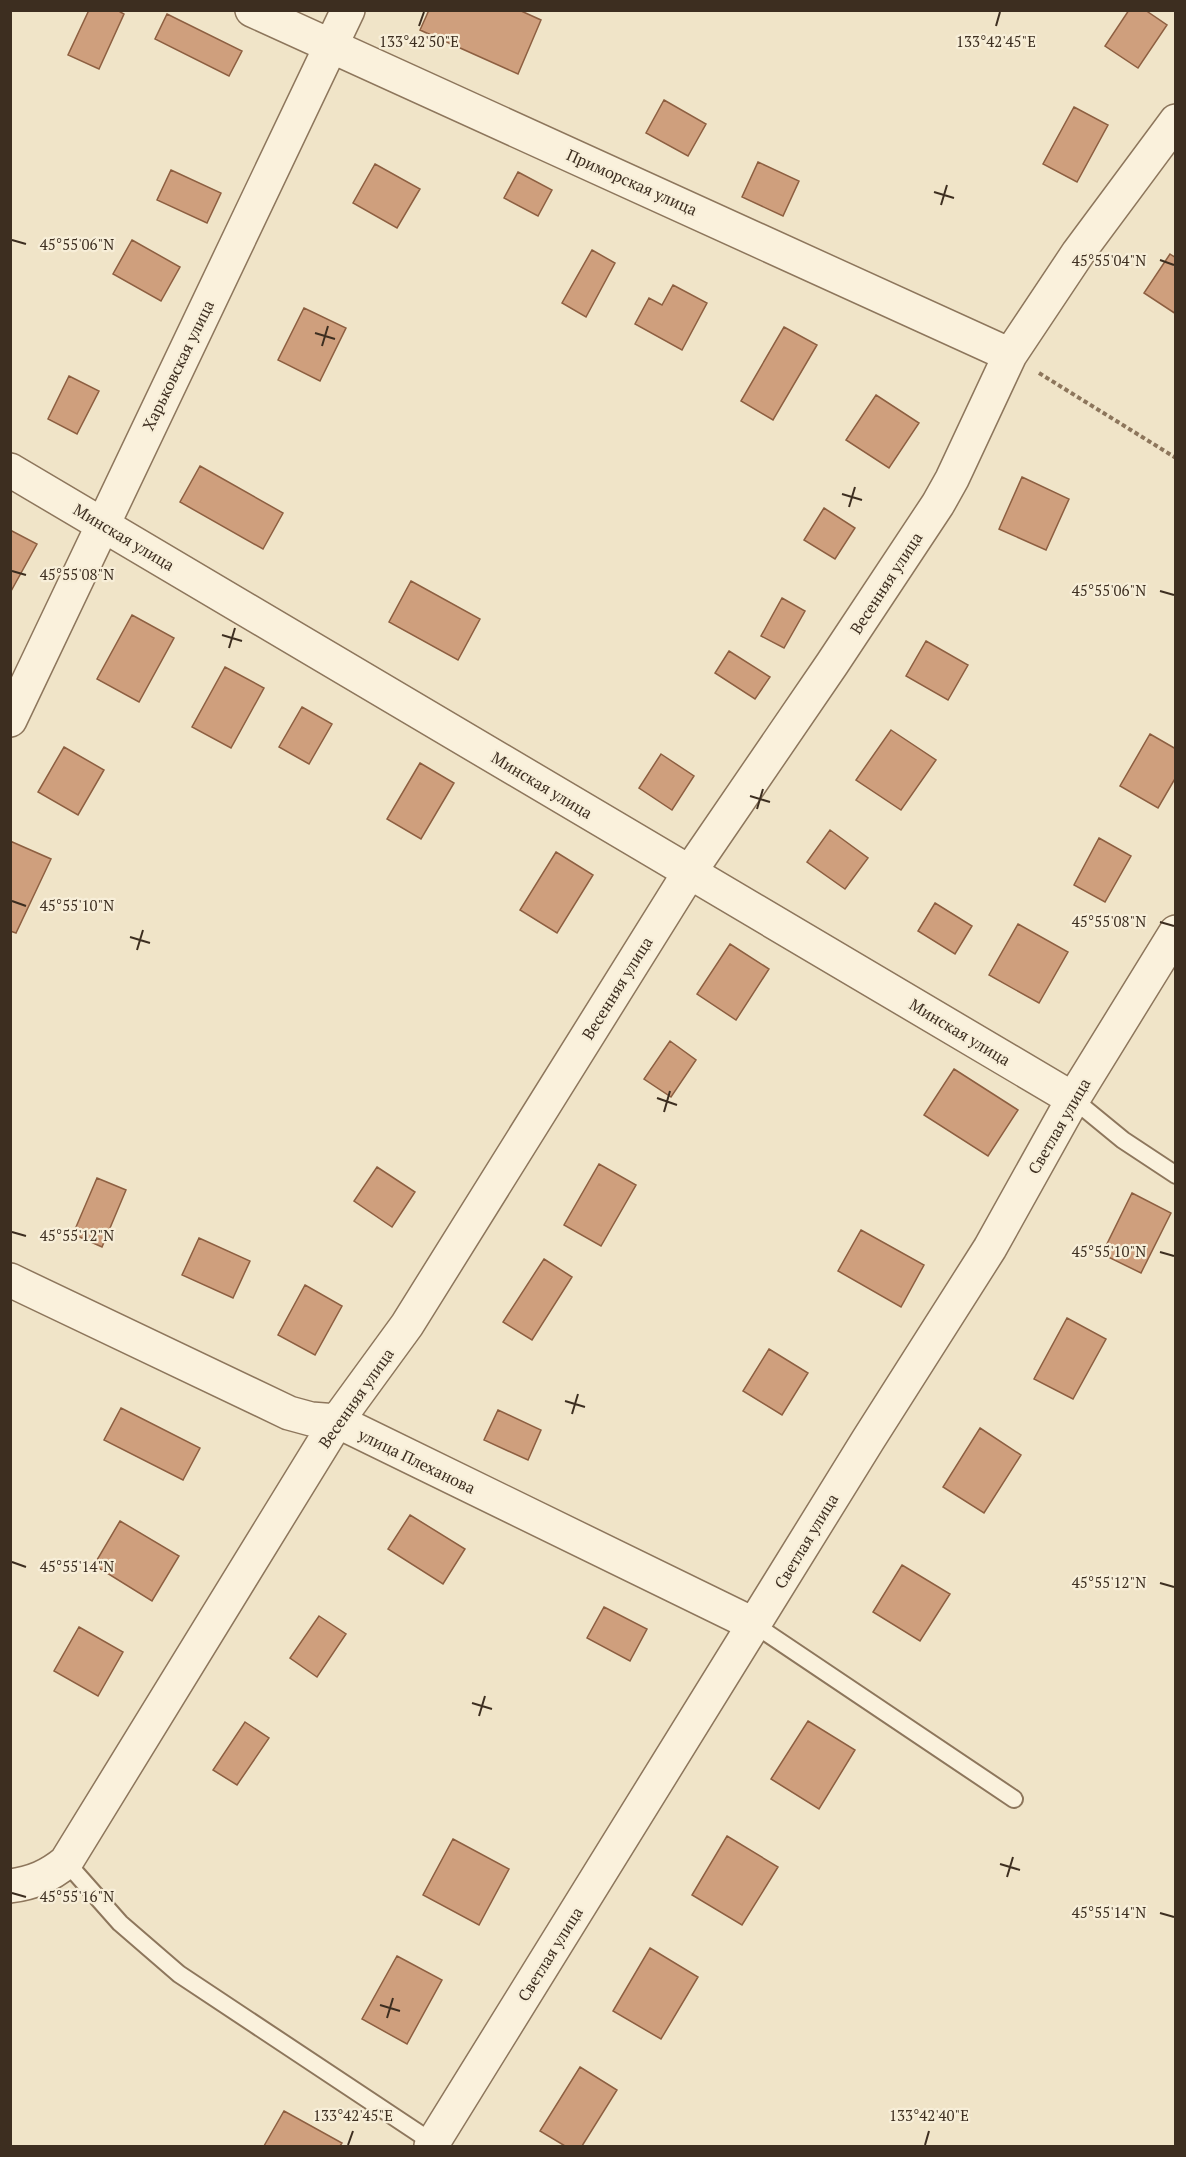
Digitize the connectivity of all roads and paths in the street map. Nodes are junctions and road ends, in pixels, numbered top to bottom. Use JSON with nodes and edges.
{"nodes":[{"id":1,"x":252,"y":10,"type":"edge"},
{"id":2,"x":348,"y":10,"type":"edge"},
{"id":3,"x":332,"y":46,"type":"junction"},
{"id":4,"x":1176,"y":121,"type":"edge"},
{"id":5,"x":1011,"y":355,"type":"junction"},
{"id":6,"x":1176,"y":458,"type":"edge"},
{"id":7,"x":10,"y":471,"type":"edge"},
{"id":8,"x":102,"y":524,"type":"junction"},
{"id":9,"x":10,"y":720,"type":"edge"},
{"id":10,"x":689,"y":873,"type":"junction"},
{"id":11,"x":1176,"y":932,"type":"edge"},
{"id":12,"x":1073,"y":1099,"type":"junction"},
{"id":13,"x":1176,"y":1175,"type":"edge"},
{"id":14,"x":10,"y":1280,"type":"edge"},
{"id":15,"x":337,"y":1421,"type":"junction"},
{"id":16,"x":755,"y":1625,"type":"junction"},
{"id":17,"x":1014,"y":1799,"type":"dead end"},
{"id":18,"x":66,"y":1862,"type":"junction"},
{"id":19,"x":10,"y":1886,"type":"edge"},
{"id":20,"x":434,"y":2145,"type":"edge"}],
"edges":[{"from":1,"to":3,"type":"street","name":"Приморская улица"},
{"from":2,"to":3,"type":"street","name":"Харьковская улица"},
{"from":3,"to":5,"type":"street","name":"Приморская улица"},
{"from":3,"to":8,"type":"street","name":"Харьковская улица"},
{"from":4,"to":5,"type":"street","name":"Весенняя улица"},
{"from":5,"to":6,"type":"path"},
{"from":5,"to":10,"type":"street","name":"Весенняя улица"},
{"from":7,"to":8,"type":"street","name":"Минская улица"},
{"from":8,"to":9,"type":"street","name":"Харьковская улица"},
{"from":8,"to":10,"type":"street","name":"Минская улица"},
{"from":10,"to":12,"type":"street","name":"Минская улица"},
{"from":10,"to":15,"type":"street","name":"Весенняя улица"},
{"from":11,"to":12,"type":"street","name":"Светлая улица"},
{"from":12,"to":13,"type":"lane"},
{"from":12,"to":16,"type":"street","name":"Светлая улица"},
{"from":14,"to":15,"type":"street","name":"улица Плеханова"},
{"from":15,"to":16,"type":"street","name":"улица Плеханова"},
{"from":15,"to":18,"type":"street","name":"Весенняя улица"},
{"from":16,"to":17,"type":"lane"},
{"from":16,"to":20,"type":"street","name":"Светлая улица"},
{"from":18,"to":19,"type":"street"},
{"from":18,"to":20,"type":"lane"}]}
